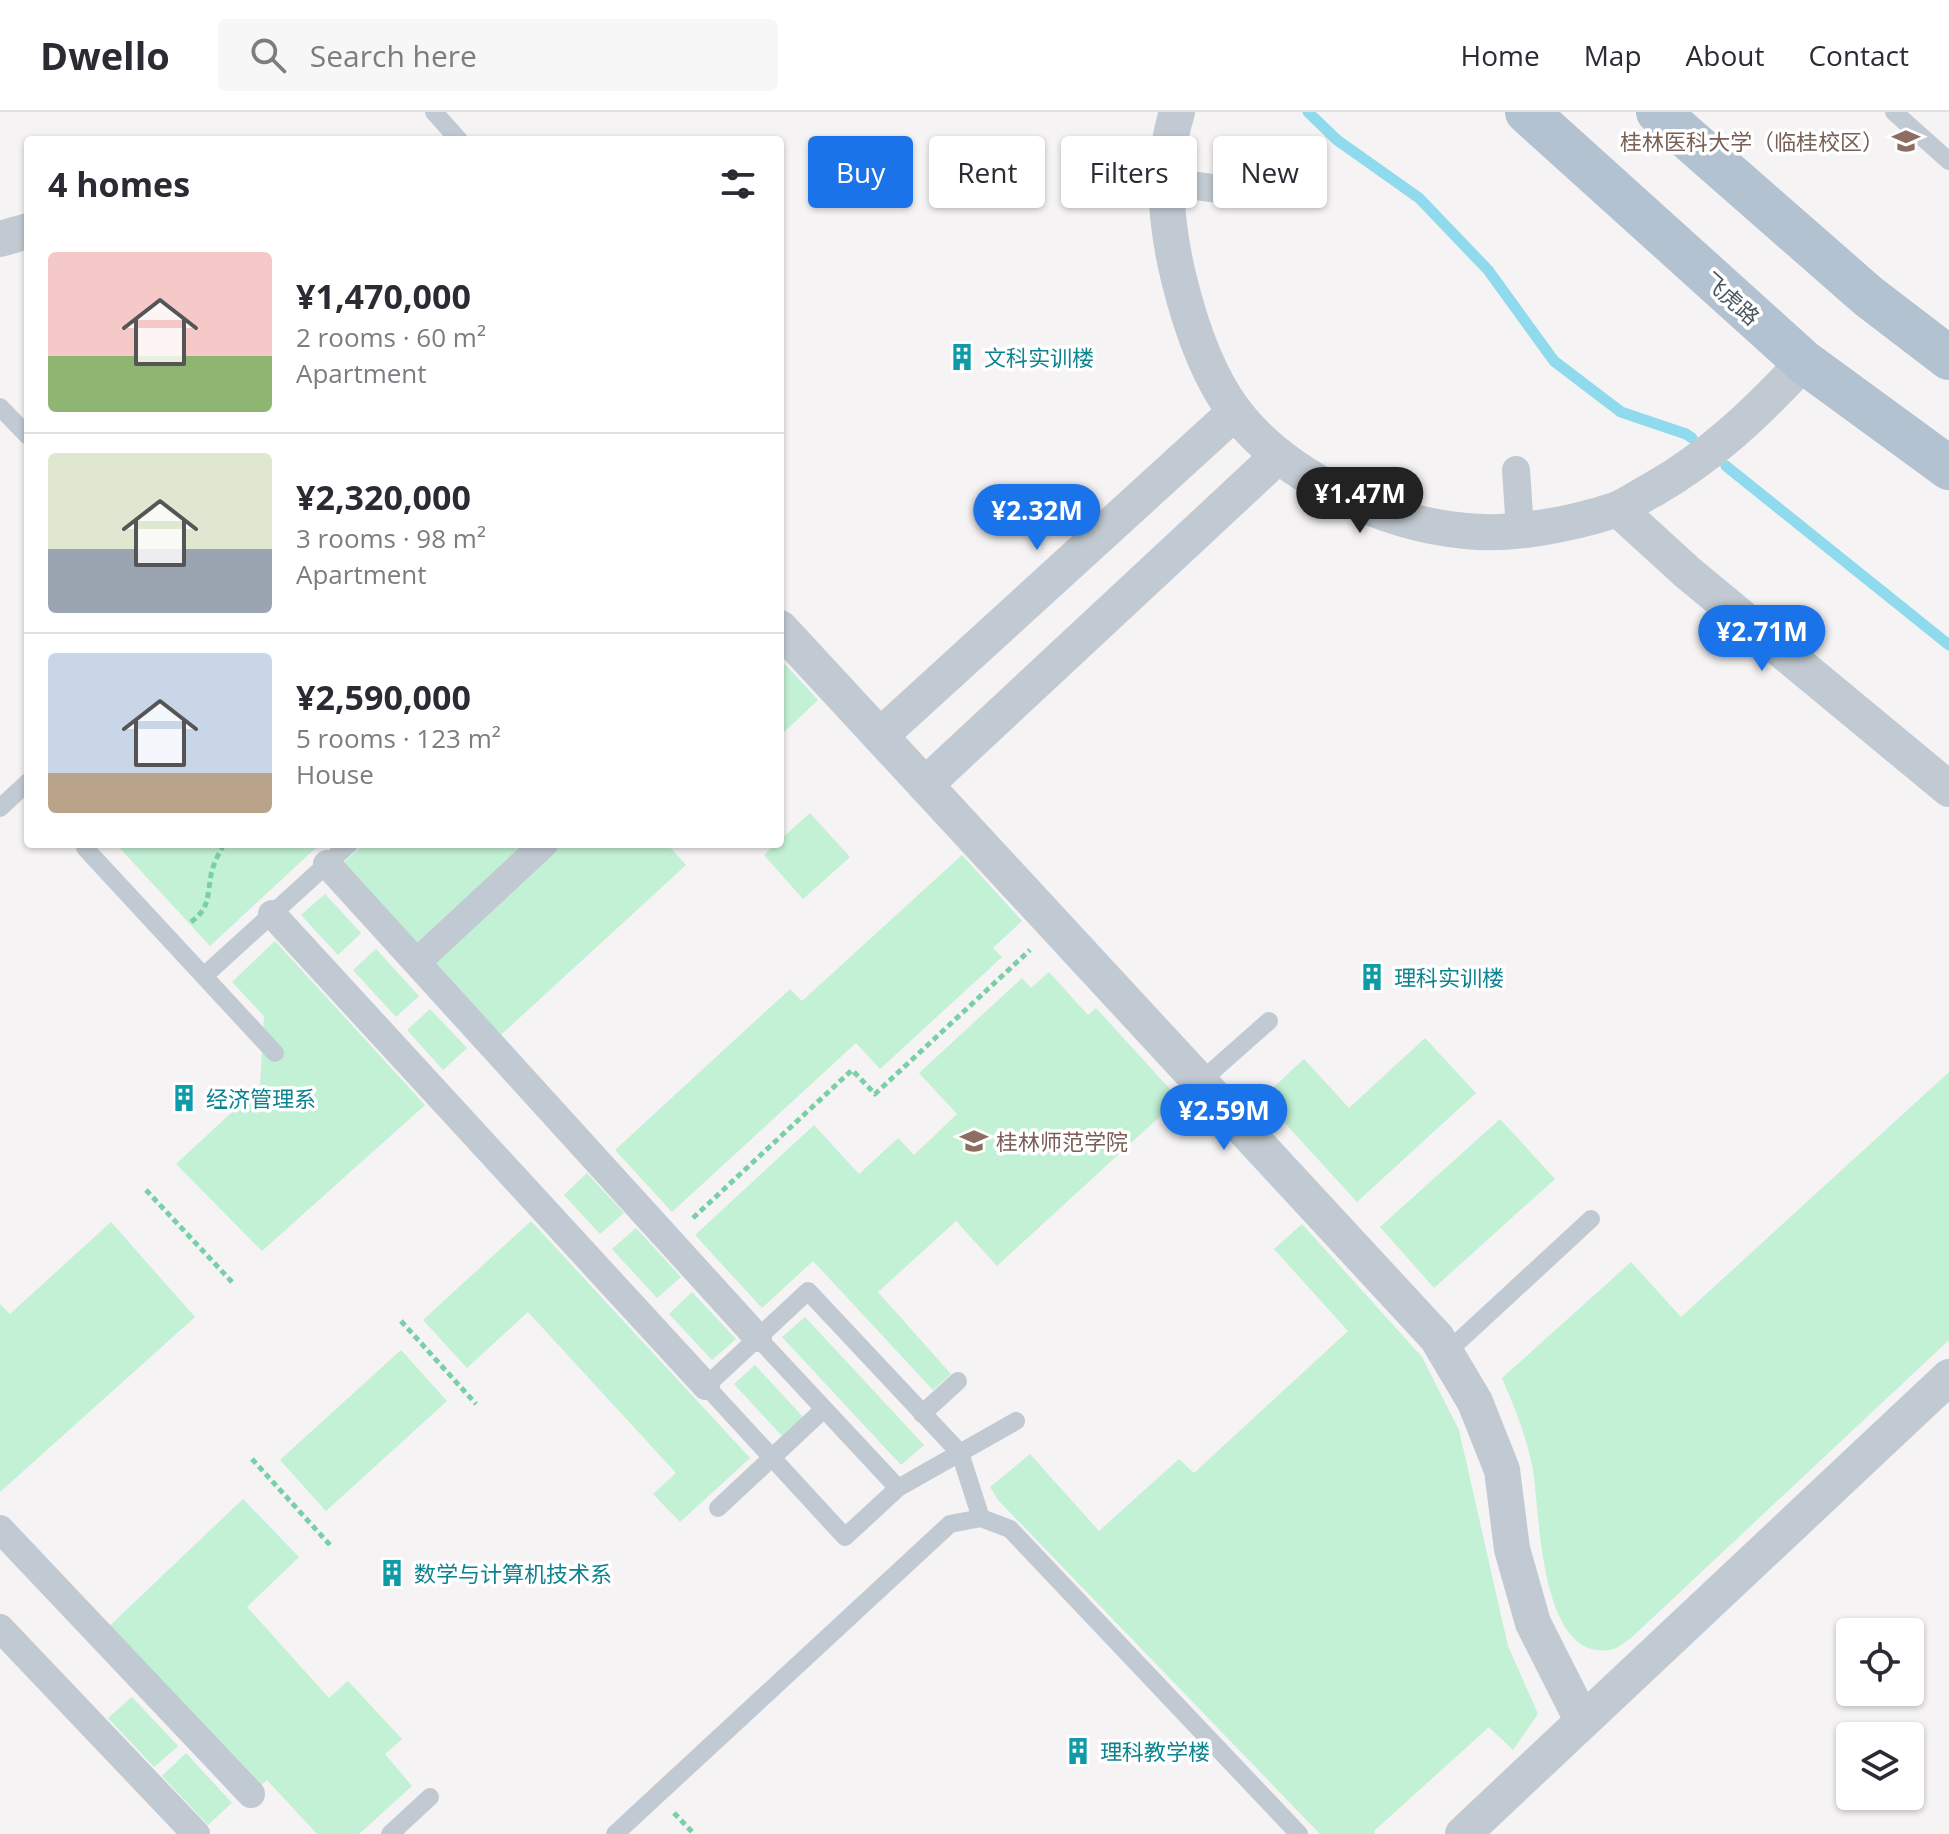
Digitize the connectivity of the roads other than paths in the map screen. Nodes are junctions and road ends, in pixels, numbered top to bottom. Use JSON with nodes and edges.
{"nodes":[{"id":1,"x":434,"y":112,"type":"edge"},
{"id":2,"x":1527,"y":112,"type":"edge"},
{"id":3,"x":1658,"y":112,"type":"edge"},
{"id":4,"x":1894,"y":112,"type":"edge"},
{"id":5,"x":455,"y":136,"type":"edge"},
{"id":6,"x":1949,"y":161,"type":"edge"},
{"id":7,"x":1168,"y":208,"type":"edge"},
{"id":8,"x":24,"y":232,"type":"edge"},
{"id":9,"x":0,"y":239,"type":"edge"},
{"id":10,"x":1949,"y":358,"type":"edge"},
{"id":11,"x":1804,"y":362,"type":"junction"},
{"id":12,"x":0,"y":407,"type":"edge"},
{"id":13,"x":1235,"y":412,"type":"junction"},
{"id":14,"x":24,"y":432,"type":"edge"},
{"id":15,"x":1278,"y":456,"type":"junction"},
{"id":16,"x":1949,"y":468,"type":"edge"},
{"id":17,"x":1516,"y":470,"type":"dead end"},
{"id":18,"x":1618,"y":509,"type":"junction"},
{"id":19,"x":1520,"y":529,"type":"junction"},
{"id":20,"x":784,"y":632,"type":"edge"},
{"id":21,"x":880,"y":736,"type":"junction"},
{"id":22,"x":925,"y":785,"type":"junction"},
{"id":23,"x":24,"y":786,"type":"edge"},
{"id":24,"x":1949,"y":789,"type":"edge"},
{"id":25,"x":0,"y":808,"type":"edge"},
{"id":26,"x":85,"y":848,"type":"edge"},
{"id":27,"x":345,"y":848,"type":"edge"},
{"id":28,"x":540,"y":848,"type":"edge"},
{"id":29,"x":327,"y":864,"type":"junction"},
{"id":30,"x":272,"y":914,"type":"junction"},
{"id":31,"x":417,"y":962,"type":"junction"},
{"id":32,"x":204,"y":976,"type":"junction"},
{"id":33,"x":1269,"y":1021,"type":"dead end"},
{"id":34,"x":275,"y":1053,"type":"dead end"},
{"id":35,"x":1200,"y":1082,"type":"junction"},
{"id":36,"x":1591,"y":1219,"type":"dead end"},
{"id":37,"x":758,"y":1338,"type":"junction"},
{"id":38,"x":1446,"y":1353,"type":"junction"},
{"id":39,"x":1949,"y":1377,"type":"edge"},
{"id":40,"x":958,"y":1381,"type":"dead end"},
{"id":41,"x":706,"y":1386,"type":"junction"},
{"id":42,"x":824,"y":1409,"type":"junction"},
{"id":43,"x":922,"y":1414,"type":"junction"},
{"id":44,"x":1016,"y":1421,"type":"dead end"},
{"id":45,"x":960,"y":1453,"type":"junction"},
{"id":46,"x":772,"y":1458,"type":"junction"},
{"id":47,"x":898,"y":1488,"type":"junction"},
{"id":48,"x":718,"y":1508,"type":"dead end"},
{"id":49,"x":981,"y":1518,"type":"junction"},
{"id":50,"x":0,"y":1529,"type":"edge"},
{"id":51,"x":0,"y":1628,"type":"edge"},
{"id":52,"x":1582,"y":1720,"type":"junction"},
{"id":53,"x":251,"y":1794,"type":"dead end"},
{"id":54,"x":430,"y":1797,"type":"dead end"},
{"id":55,"x":196,"y":1834,"type":"edge"},
{"id":56,"x":390,"y":1834,"type":"edge"},
{"id":57,"x":615,"y":1834,"type":"edge"},
{"id":58,"x":1299,"y":1834,"type":"edge"},
{"id":59,"x":1463,"y":1834,"type":"edge"}],
"edges":[{"from":1,"to":5,"type":"lane"},
{"from":2,"to":11,"type":"main road","name":"飞虎路"},
{"from":3,"to":10,"type":"main road"},
{"from":4,"to":6,"type":"lane"},
{"from":7,"to":13,"type":"street"},
{"from":8,"to":9,"type":"street"},
{"from":11,"to":16,"type":"main road","name":"飞虎路"},
{"from":11,"to":18,"type":"street"},
{"from":12,"to":14,"type":"lane"},
{"from":13,"to":15,"type":"street"},
{"from":13,"to":21,"type":"street"},
{"from":15,"to":19,"type":"street"},
{"from":15,"to":22,"type":"street"},
{"from":17,"to":19,"type":"street"},
{"from":18,"to":19,"type":"street"},
{"from":18,"to":24,"type":"street"},
{"from":20,"to":21,"type":"street"},
{"from":21,"to":22,"type":"street"},
{"from":22,"to":35,"type":"street"},
{"from":23,"to":25,"type":"lane"},
{"from":26,"to":32,"type":"lane"},
{"from":27,"to":29,"type":"lane"},
{"from":28,"to":31,"type":"street"},
{"from":29,"to":30,"type":"lane"},
{"from":29,"to":31,"type":"street"},
{"from":30,"to":32,"type":"lane"},
{"from":30,"to":41,"type":"street"},
{"from":31,"to":37,"type":"street"},
{"from":32,"to":34,"type":"lane"},
{"from":33,"to":35,"type":"lane"},
{"from":35,"to":38,"type":"street"},
{"from":36,"to":38,"type":"lane"},
{"from":37,"to":41,"type":"lane"},
{"from":37,"to":42,"type":"lane"},
{"from":37,"to":43,"type":"lane"},
{"from":38,"to":52,"type":"street"},
{"from":39,"to":52,"type":"street"},
{"from":40,"to":43,"type":"lane"},
{"from":41,"to":46,"type":"lane"},
{"from":42,"to":46,"type":"lane"},
{"from":42,"to":47,"type":"lane"},
{"from":43,"to":45,"type":"lane"},
{"from":44,"to":45,"type":"lane"},
{"from":45,"to":47,"type":"lane"},
{"from":45,"to":49,"type":"lane"},
{"from":46,"to":47,"type":"lane"},
{"from":46,"to":48,"type":"lane"},
{"from":49,"to":57,"type":"lane"},
{"from":49,"to":58,"type":"lane"},
{"from":50,"to":53,"type":"street"},
{"from":51,"to":55,"type":"street"},
{"from":52,"to":59,"type":"street"},
{"from":54,"to":56,"type":"lane"}]}
